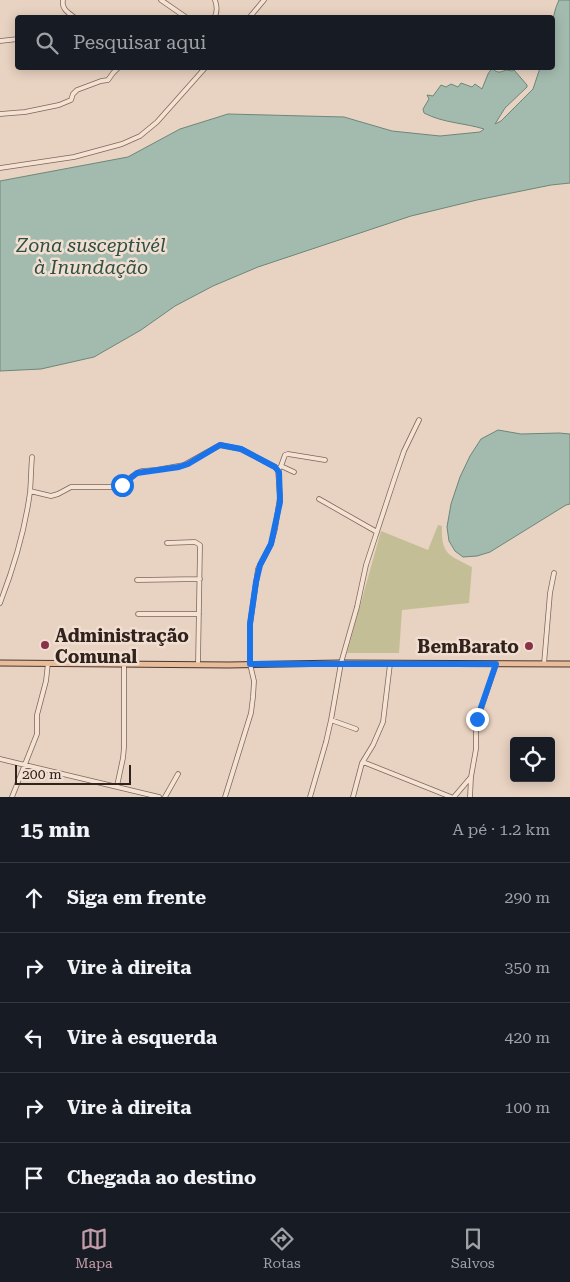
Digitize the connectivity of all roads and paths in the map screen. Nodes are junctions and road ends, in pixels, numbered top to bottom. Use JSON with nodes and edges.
{"nodes":[{"id":1,"x":63,"y":0,"type":"edge"},
{"id":2,"x":161,"y":0,"type":"edge"},
{"id":3,"x":215,"y":0,"type":"edge"},
{"id":4,"x":264,"y":0,"type":"edge"},
{"id":5,"x":69,"y":15,"type":"edge"},
{"id":6,"x":183,"y":15,"type":"edge"},
{"id":7,"x":216,"y":15,"type":"edge"},
{"id":8,"x":252,"y":15,"type":"edge"},
{"id":9,"x":15,"y":39,"type":"edge"},
{"id":10,"x":0,"y":41,"type":"edge"},
{"id":11,"x":116,"y":70,"type":"edge"},
{"id":12,"x":203,"y":70,"type":"edge"},
{"id":13,"x":0,"y":114,"type":"edge"},
{"id":14,"x":0,"y":168,"type":"edge"},
{"id":15,"x":419,"y":420,"type":"dead end"},
{"id":16,"x":32,"y":458,"type":"dead end"},
{"id":17,"x":325,"y":460,"type":"dead end"},
{"id":18,"x":280,"y":468,"type":"junction"},
{"id":19,"x":294,"y":472,"type":"dead end"},
{"id":20,"x":30,"y":492,"type":"junction"},
{"id":21,"x":319,"y":499,"type":"dead end"},
{"id":22,"x":377,"y":532,"type":"junction"},
{"id":23,"x":167,"y":543,"type":"dead end"},
{"id":24,"x":554,"y":573,"type":"dead end"},
{"id":25,"x":200,"y":579,"type":"junction"},
{"id":26,"x":137,"y":580,"type":"dead end"},
{"id":27,"x":0,"y":603,"type":"edge"},
{"id":28,"x":138,"y":614,"type":"dead end"},
{"id":29,"x":199,"y":614,"type":"junction"},
{"id":30,"x":0,"y":663,"type":"edge"},
{"id":31,"x":48,"y":663,"type":"junction"},
{"id":32,"x":124,"y":664,"type":"junction"},
{"id":33,"x":198,"y":664,"type":"junction"},
{"id":34,"x":250,"y":664,"type":"junction"},
{"id":35,"x":341,"y":664,"type":"junction"},
{"id":36,"x":390,"y":664,"type":"junction"},
{"id":37,"x":496,"y":664,"type":"junction"},
{"id":38,"x":544,"y":664,"type":"junction"},
{"id":39,"x":570,"y":664,"type":"edge"},
{"id":40,"x":331,"y":720,"type":"junction"},
{"id":41,"x":356,"y":729,"type":"dead end"},
{"id":42,"x":0,"y":759,"type":"edge"},
{"id":43,"x":363,"y":762,"type":"junction"},
{"id":44,"x":25,"y":764,"type":"junction"},
{"id":45,"x":178,"y":774,"type":"dead end"},
{"id":46,"x":471,"y":777,"type":"junction"},
{"id":47,"x":117,"y":786,"type":"junction"},
{"id":48,"x":12,"y":797,"type":"edge"},
{"id":49,"x":159,"y":797,"type":"edge"},
{"id":50,"x":165,"y":797,"type":"edge"},
{"id":51,"x":225,"y":797,"type":"edge"},
{"id":52,"x":310,"y":797,"type":"edge"},
{"id":53,"x":352,"y":797,"type":"edge"},
{"id":54,"x":452,"y":797,"type":"edge"},
{"id":55,"x":470,"y":797,"type":"edge"}],
"edges":[{"from":1,"to":5,"type":"street"},
{"from":2,"to":6,"type":"street"},
{"from":3,"to":7,"type":"street"},
{"from":4,"to":8,"type":"street"},
{"from":9,"to":10,"type":"street"},
{"from":11,"to":13,"type":"street"},
{"from":12,"to":14,"type":"street"},
{"from":15,"to":22,"type":"street"},
{"from":16,"to":20,"type":"street"},
{"from":17,"to":18,"type":"street"},
{"from":18,"to":19,"type":"street"},
{"from":18,"to":20,"type":"street"},
{"from":18,"to":34,"type":"street"},
{"from":20,"to":27,"type":"street"},
{"from":21,"to":22,"type":"street"},
{"from":22,"to":35,"type":"street"},
{"from":23,"to":25,"type":"street"},
{"from":24,"to":38,"type":"street"},
{"from":25,"to":26,"type":"street"},
{"from":25,"to":29,"type":"street"},
{"from":28,"to":29,"type":"street"},
{"from":29,"to":33,"type":"street"},
{"from":30,"to":31,"type":"main road"},
{"from":31,"to":32,"type":"main road"},
{"from":31,"to":44,"type":"street"},
{"from":32,"to":33,"type":"main road"},
{"from":32,"to":47,"type":"street"},
{"from":33,"to":34,"type":"main road"},
{"from":34,"to":35,"type":"main road"},
{"from":34,"to":51,"type":"street"},
{"from":35,"to":36,"type":"main road"},
{"from":35,"to":40,"type":"street"},
{"from":36,"to":37,"type":"main road"},
{"from":36,"to":43,"type":"street"},
{"from":37,"to":38,"type":"main road"},
{"from":37,"to":46,"type":"street"},
{"from":38,"to":39,"type":"main road"},
{"from":40,"to":41,"type":"street"},
{"from":40,"to":52,"type":"street"},
{"from":42,"to":44,"type":"street"},
{"from":43,"to":53,"type":"street"},
{"from":43,"to":54,"type":"street"},
{"from":44,"to":47,"type":"street"},
{"from":44,"to":48,"type":"street"},
{"from":45,"to":50,"type":"street"},
{"from":46,"to":54,"type":"street"},
{"from":46,"to":55,"type":"street"},
{"from":47,"to":49,"type":"street"}]}
